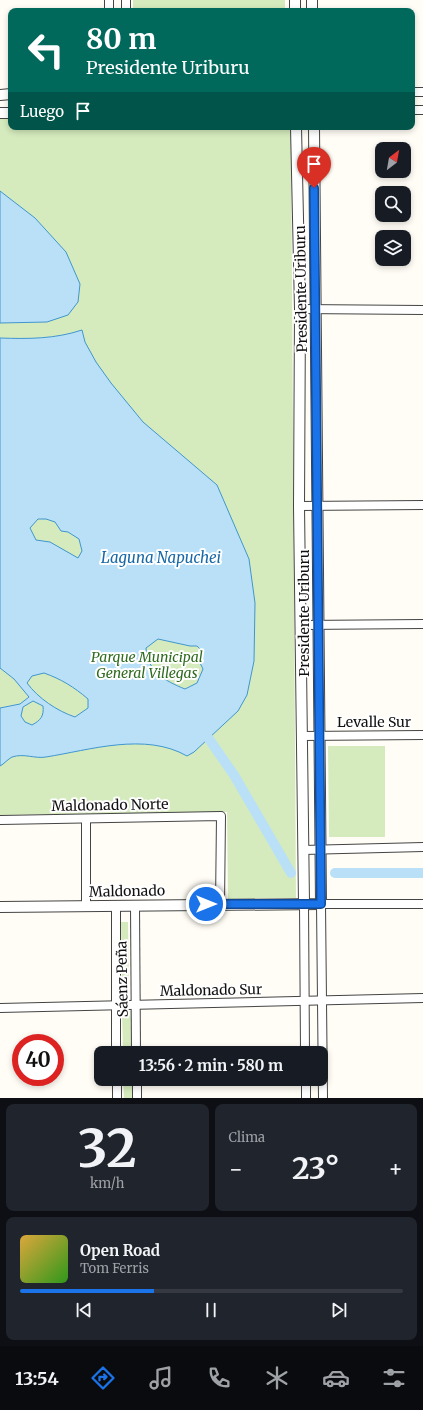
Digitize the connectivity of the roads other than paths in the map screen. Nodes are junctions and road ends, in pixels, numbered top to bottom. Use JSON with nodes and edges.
{"nodes":[{"id":1,"x":296,"y":130,"type":"edge"},
{"id":2,"x":314,"y":130,"type":"edge"},
{"id":3,"x":300,"y":308,"type":"junction"},
{"id":4,"x":316,"y":310,"type":"junction"},
{"id":5,"x":423,"y":310,"type":"edge"},
{"id":6,"x":423,"y":505,"type":"edge"},
{"id":7,"x":299,"y":506,"type":"junction"},
{"id":8,"x":317,"y":506,"type":"junction"},
{"id":9,"x":318,"y":624,"type":"junction"},
{"id":10,"x":423,"y":624,"type":"edge"},
{"id":11,"x":302,"y":625,"type":"junction"},
{"id":12,"x":318,"y":735,"type":"junction"},
{"id":13,"x":423,"y":735,"type":"edge"},
{"id":14,"x":302,"y":736,"type":"junction"},
{"id":15,"x":86,"y":819,"type":"junction"},
{"id":16,"x":0,"y":820,"type":"edge"},
{"id":17,"x":423,"y":847,"type":"edge"},
{"id":18,"x":321,"y":849,"type":"junction"},
{"id":19,"x":303,"y":850,"type":"junction"},
{"id":20,"x":220,"y":904,"type":"junction"},
{"id":21,"x":304,"y":904,"type":"junction"},
{"id":22,"x":321,"y":904,"type":"junction"},
{"id":23,"x":423,"y":904,"type":"edge"},
{"id":24,"x":116,"y":905,"type":"junction"},
{"id":25,"x":135,"y":905,"type":"junction"},
{"id":26,"x":86,"y":906,"type":"junction"},
{"id":27,"x":0,"y":907,"type":"edge"},
{"id":28,"x":423,"y":998,"type":"edge"},
{"id":29,"x":322,"y":1000,"type":"junction"},
{"id":30,"x":304,"y":1001,"type":"junction"},
{"id":31,"x":136,"y":1005,"type":"junction"},
{"id":32,"x":116,"y":1006,"type":"junction"},
{"id":33,"x":0,"y":1008,"type":"edge"},
{"id":34,"x":116,"y":1046,"type":"edge"},
{"id":35,"x":136,"y":1046,"type":"edge"},
{"id":36,"x":305,"y":1046,"type":"edge"},
{"id":37,"x":117,"y":1086,"type":"edge"},
{"id":38,"x":137,"y":1086,"type":"edge"},
{"id":39,"x":306,"y":1086,"type":"edge"},
{"id":40,"x":117,"y":1098,"type":"edge"},
{"id":41,"x":137,"y":1098,"type":"edge"},
{"id":42,"x":306,"y":1098,"type":"edge"},
{"id":43,"x":323,"y":1098,"type":"edge"}],
"edges":[{"from":1,"to":3,"type":"street","name":"Presidente Uriburu"},
{"from":2,"to":4,"type":"street","name":"Presidente Uriburu"},
{"from":3,"to":4,"type":"street"},
{"from":3,"to":7,"type":"street","name":"Presidente Uriburu"},
{"from":4,"to":5,"type":"street"},
{"from":4,"to":8,"type":"street","name":"Presidente Uriburu"},
{"from":6,"to":8,"type":"street"},
{"from":7,"to":8,"type":"street"},
{"from":7,"to":11,"type":"street","name":"Presidente Uriburu"},
{"from":8,"to":9,"type":"street","name":"Presidente Uriburu"},
{"from":9,"to":10,"type":"street"},
{"from":9,"to":11,"type":"street"},
{"from":9,"to":12,"type":"street","name":"Presidente Uriburu"},
{"from":11,"to":14,"type":"street","name":"Presidente Uriburu"},
{"from":12,"to":13,"type":"street","name":"Levalle Sur"},
{"from":12,"to":14,"type":"street","name":"Levalle Sur"},
{"from":12,"to":18,"type":"street","name":"Presidente Uriburu"},
{"from":14,"to":19,"type":"street","name":"Presidente Uriburu"},
{"from":15,"to":16,"type":"street","name":"Maldonado Norte"},
{"from":15,"to":20,"type":"street","name":"Maldonado Norte"},
{"from":15,"to":26,"type":"street"},
{"from":17,"to":18,"type":"street"},
{"from":18,"to":19,"type":"street"},
{"from":18,"to":22,"type":"street","name":"Presidente Uriburu"},
{"from":19,"to":21,"type":"street","name":"Presidente Uriburu"},
{"from":20,"to":21,"type":"street","name":"Maldonado"},
{"from":20,"to":25,"type":"street","name":"Maldonado"},
{"from":21,"to":22,"type":"street","name":"Maldonado"},
{"from":21,"to":30,"type":"street","name":"Presidente Uriburu"},
{"from":22,"to":23,"type":"street","name":"Maldonado"},
{"from":22,"to":29,"type":"street","name":"Presidente Uriburu"},
{"from":24,"to":25,"type":"street","name":"Maldonado"},
{"from":24,"to":26,"type":"street","name":"Maldonado"},
{"from":24,"to":32,"type":"street","name":"Sáenz Peña"},
{"from":25,"to":31,"type":"street","name":"Sáenz Peña"},
{"from":26,"to":27,"type":"street","name":"Maldonado"},
{"from":28,"to":29,"type":"street","name":"Maldonado Sur"},
{"from":29,"to":30,"type":"street","name":"Maldonado Sur"},
{"from":29,"to":43,"type":"street","name":"Presidente Uriburu"},
{"from":30,"to":31,"type":"street","name":"Maldonado Sur"},
{"from":30,"to":36,"type":"street","name":"Presidente Uriburu"},
{"from":31,"to":32,"type":"street","name":"Maldonado Sur"},
{"from":31,"to":35,"type":"street","name":"Sáenz Peña"},
{"from":32,"to":33,"type":"street","name":"Maldonado Sur"},
{"from":32,"to":34,"type":"street","name":"Sáenz Peña"},
{"from":37,"to":40,"type":"street"},
{"from":38,"to":41,"type":"street"},
{"from":39,"to":42,"type":"street"}]}
